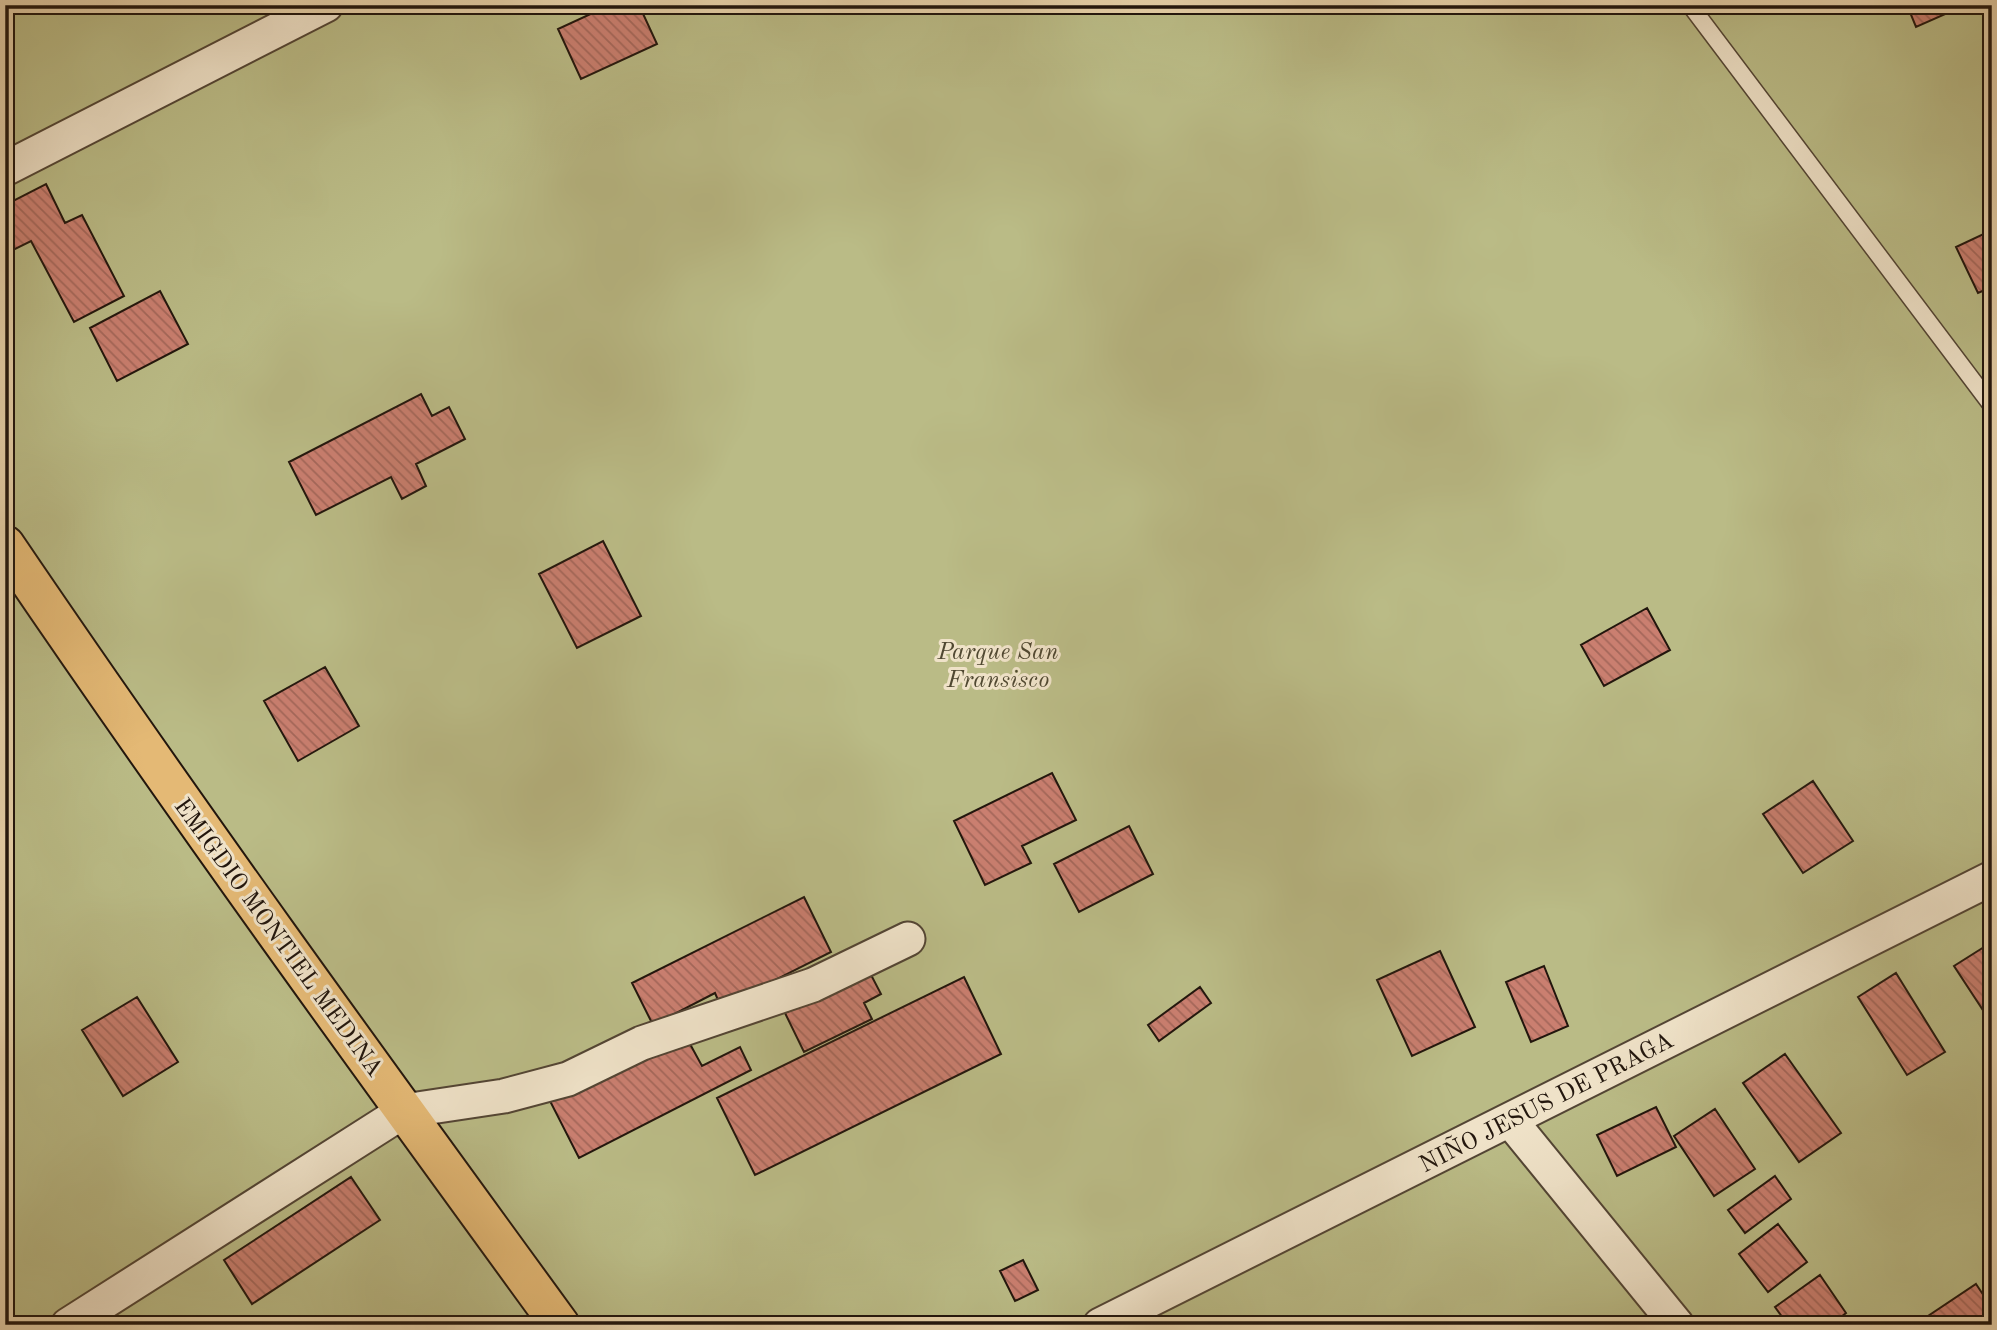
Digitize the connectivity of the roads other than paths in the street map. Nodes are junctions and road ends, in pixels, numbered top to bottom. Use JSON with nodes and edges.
{"nodes":[{"id":1,"x":326,"y":5,"type":"edge"},
{"id":2,"x":1690,"y":5,"type":"edge"},
{"id":3,"x":5,"y":169,"type":"edge"},
{"id":4,"x":1992,"y":406,"type":"edge"},
{"id":5,"x":5,"y":545,"type":"edge"},
{"id":6,"x":1992,"y":878,"type":"edge"},
{"id":7,"x":908,"y":939,"type":"dead end"},
{"id":8,"x":404,"y":1111,"type":"junction"},
{"id":9,"x":1510,"y":1120,"type":"junction"},
{"id":10,"x":68,"y":1325,"type":"edge"},
{"id":11,"x":560,"y":1325,"type":"edge"},
{"id":12,"x":1100,"y":1325,"type":"edge"},
{"id":13,"x":1677,"y":1325,"type":"edge"}],
"edges":[{"from":1,"to":3,"type":"street"},
{"from":2,"to":4,"type":"lane"},
{"from":5,"to":8,"type":"main road","name":"EMIGDIO MONTIEL MEDINA"},
{"from":6,"to":9,"type":"street","name":"NIÑO JESUS DE PRAGA"},
{"from":7,"to":8,"type":"street"},
{"from":8,"to":10,"type":"street"},
{"from":8,"to":11,"type":"main road","name":"EMIGDIO MONTIEL MEDINA"},
{"from":9,"to":12,"type":"street","name":"NIÑO JESUS DE PRAGA"},
{"from":9,"to":13,"type":"street"}]}
